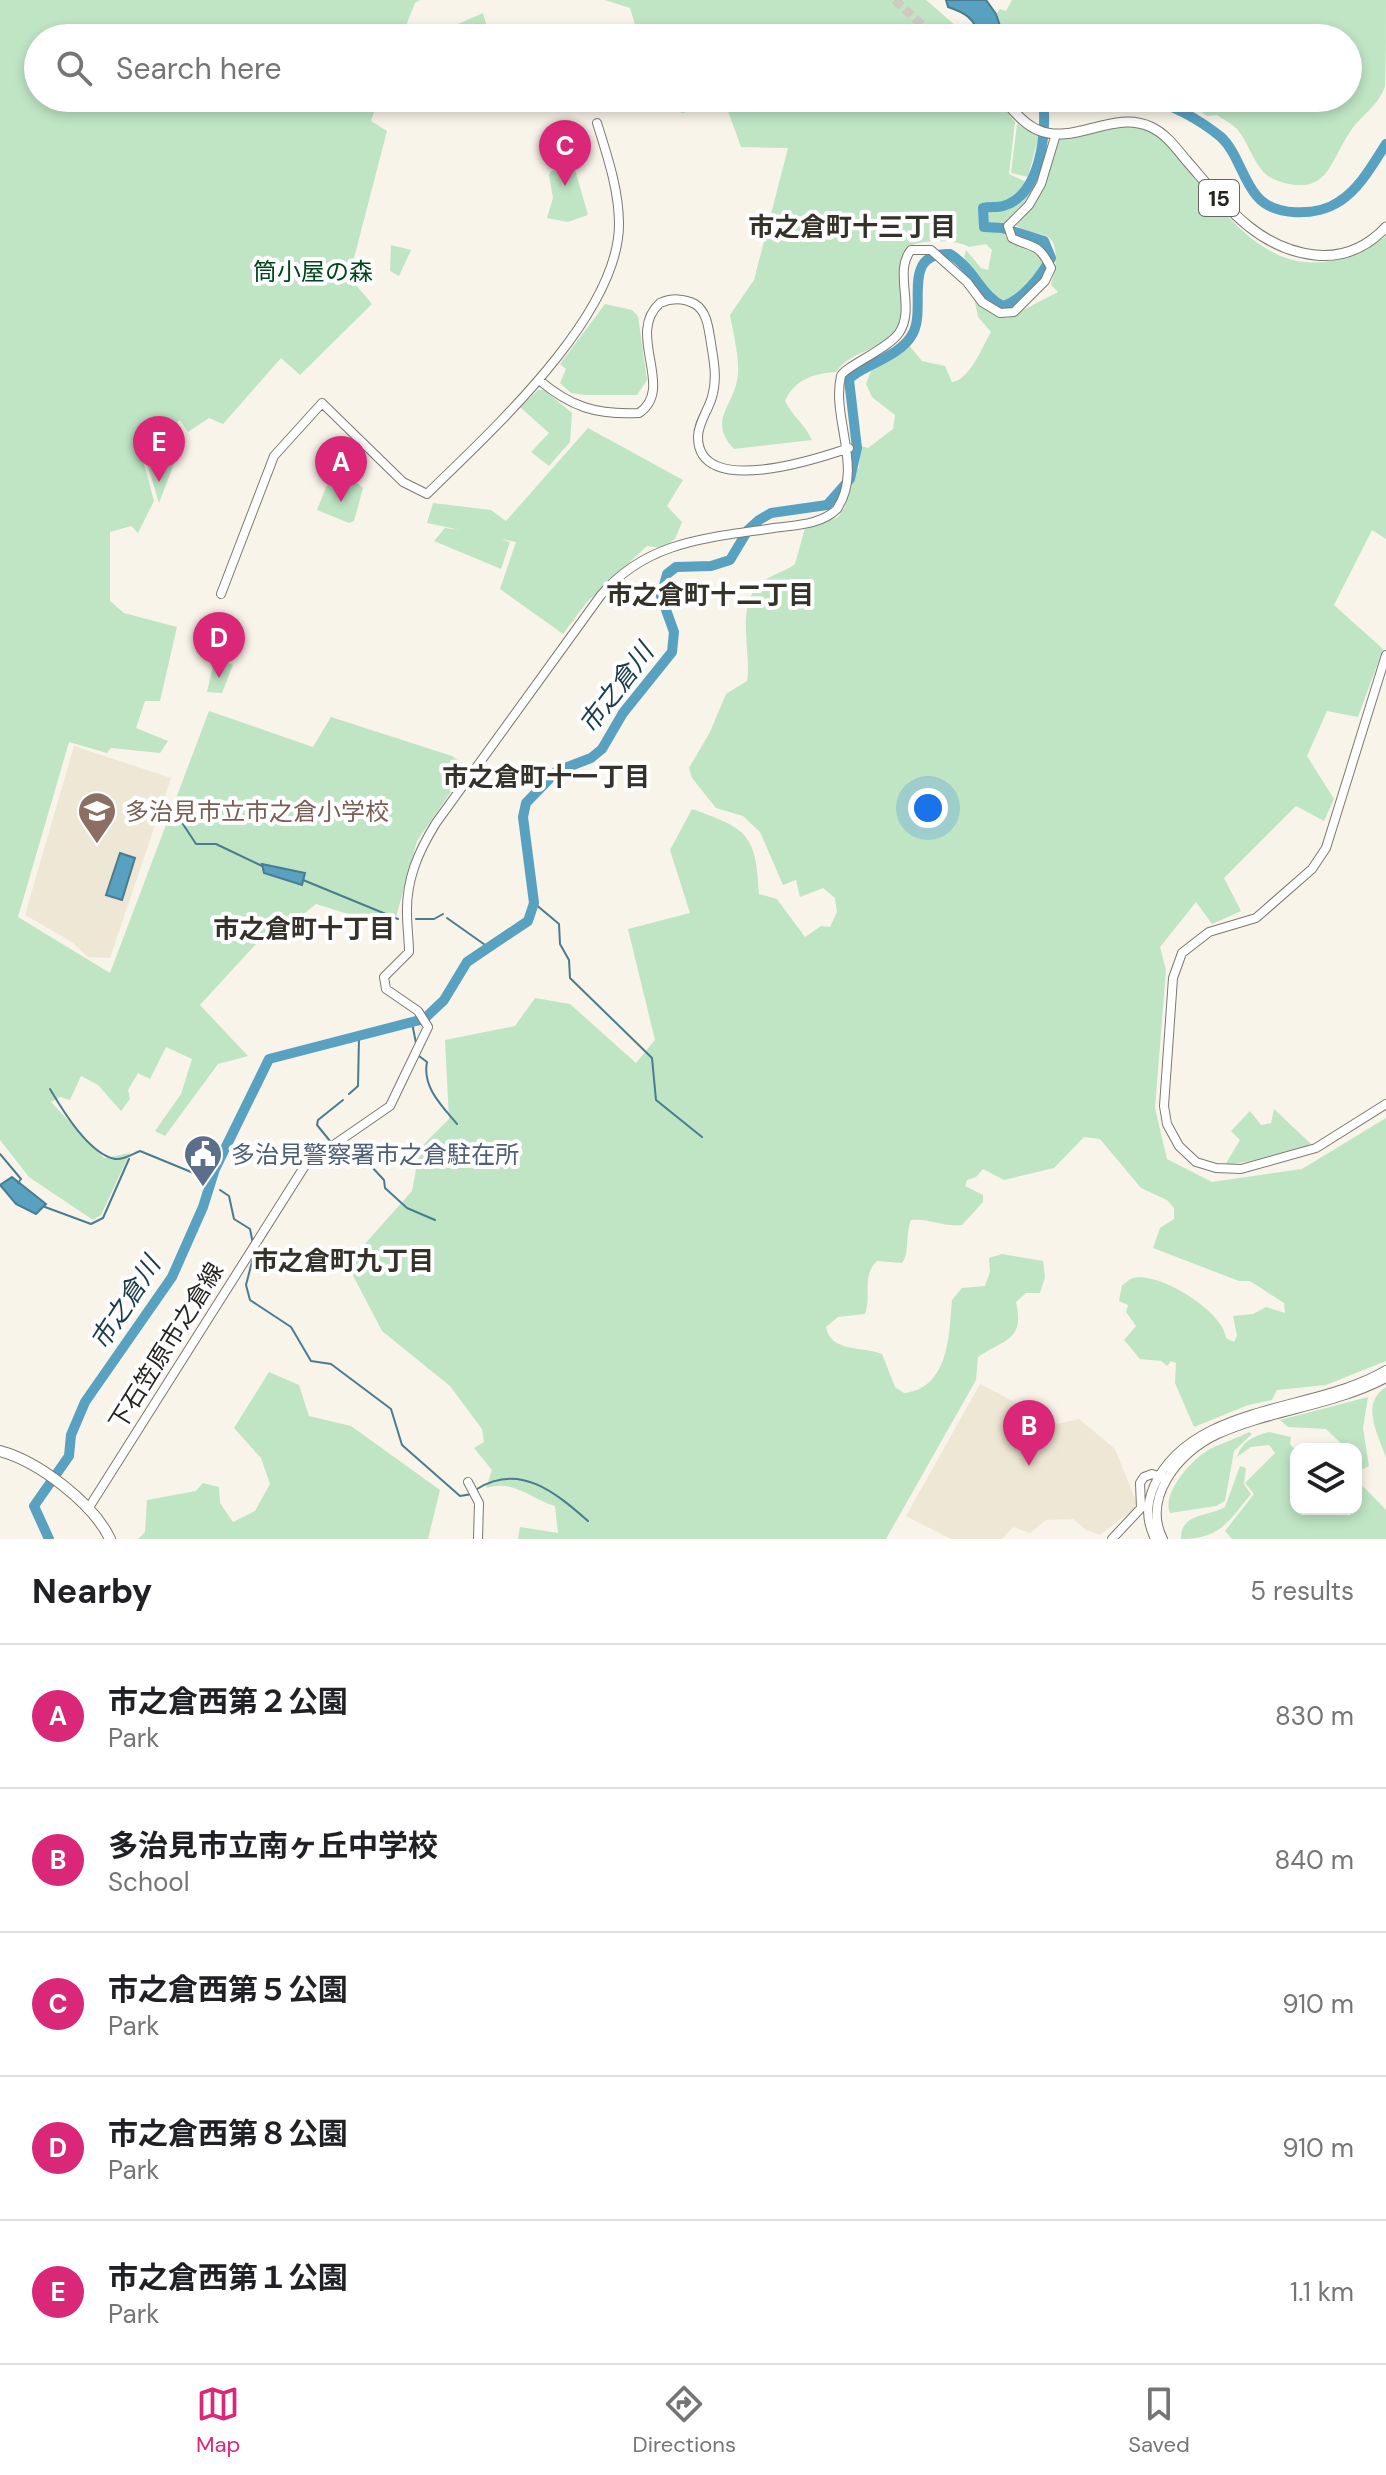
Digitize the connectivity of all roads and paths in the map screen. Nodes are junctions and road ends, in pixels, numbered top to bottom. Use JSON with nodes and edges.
{"nodes":[{"id":1,"x":1017,"y":112,"type":"edge"},
{"id":2,"x":597,"y":123,"type":"dead end"},
{"id":3,"x":1053,"y":134,"type":"junction"},
{"id":4,"x":1386,"y":227,"type":"edge"},
{"id":5,"x":539,"y":380,"type":"junction"},
{"id":6,"x":849,"y":448,"type":"junction"},
{"id":7,"x":221,"y":594,"type":"dead end"},
{"id":8,"x":1386,"y":655,"type":"edge"},
{"id":9,"x":1386,"y":1104,"type":"edge"},
{"id":10,"x":1386,"y":1370,"type":"edge"},
{"id":11,"x":1386,"y":1378,"type":"edge"},
{"id":12,"x":0,"y":1451,"type":"edge"},
{"id":13,"x":1163,"y":1478,"type":"junction"},
{"id":14,"x":468,"y":1482,"type":"dead end"},
{"id":15,"x":88,"y":1509,"type":"junction"},
{"id":16,"x":110,"y":1539,"type":"edge"},
{"id":17,"x":478,"y":1539,"type":"edge"},
{"id":18,"x":1112,"y":1539,"type":"edge"},
{"id":19,"x":1155,"y":1539,"type":"edge"},
{"id":20,"x":1163,"y":1539,"type":"edge"}],
"edges":[{"from":1,"to":3,"type":"main road","number":"15"},
{"from":2,"to":5,"type":"street"},
{"from":3,"to":4,"type":"main road","number":"15"},
{"from":3,"to":6,"type":"street","name":"下石笠原市之倉線"},
{"from":5,"to":6,"type":"street"},
{"from":5,"to":7,"type":"street"},
{"from":6,"to":15,"type":"street","name":"下石笠原市之倉線"},
{"from":8,"to":9,"type":"street"},
{"from":10,"to":13,"type":"street"},
{"from":11,"to":13,"type":"street"},
{"from":12,"to":15,"type":"highway"},
{"from":13,"to":18,"type":"street"},
{"from":13,"to":19,"type":"street"},
{"from":13,"to":20,"type":"street"},
{"from":14,"to":17,"type":"street"},
{"from":15,"to":16,"type":"highway"}]}
